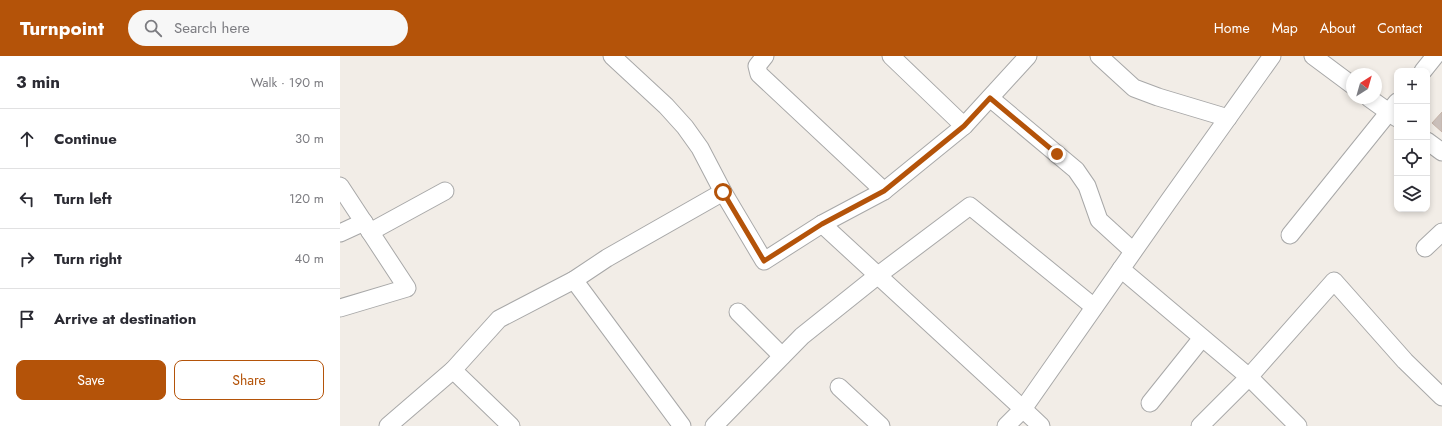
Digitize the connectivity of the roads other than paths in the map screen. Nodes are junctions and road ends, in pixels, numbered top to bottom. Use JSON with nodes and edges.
{"nodes":[{"id":1,"x":612,"y":56,"type":"edge"},
{"id":2,"x":765,"y":56,"type":"edge"},
{"id":3,"x":890,"y":56,"type":"edge"},
{"id":4,"x":1028,"y":56,"type":"edge"},
{"id":5,"x":1100,"y":56,"type":"edge"},
{"id":6,"x":1272,"y":56,"type":"edge"},
{"id":7,"x":1313,"y":56,"type":"edge"},
{"id":8,"x":1436,"y":56,"type":"edge"},
{"id":9,"x":1426,"y":68,"type":"edge"},
{"id":10,"x":1346,"y":81,"type":"edge"},
{"id":11,"x":990,"y":98,"type":"junction"},
{"id":12,"x":1381,"y":104,"type":"edge"},
{"id":13,"x":1394,"y":111,"type":"edge"},
{"id":14,"x":1228,"y":118,"type":"junction"},
{"id":15,"x":964,"y":126,"type":"junction"},
{"id":16,"x":1430,"y":143,"type":"edge"},
{"id":17,"x":1442,"y":152,"type":"edge"},
{"id":18,"x":340,"y":186,"type":"edge"},
{"id":19,"x":884,"y":191,"type":"junction"},
{"id":20,"x":445,"y":192,"type":"dead end"},
{"id":21,"x":723,"y":192,"type":"junction"},
{"id":22,"x":822,"y":224,"type":"junction"},
{"id":23,"x":367,"y":227,"type":"junction"},
{"id":24,"x":1442,"y":232,"type":"edge"},
{"id":25,"x":340,"y":233,"type":"edge"},
{"id":26,"x":1290,"y":235,"type":"dead end"},
{"id":27,"x":1425,"y":248,"type":"dead end"},
{"id":28,"x":1133,"y":251,"type":"junction"},
{"id":29,"x":1121,"y":269,"type":"junction"},
{"id":30,"x":876,"y":276,"type":"junction"},
{"id":31,"x":574,"y":280,"type":"junction"},
{"id":32,"x":1094,"y":307,"type":"junction"},
{"id":33,"x":340,"y":308,"type":"edge"},
{"id":34,"x":738,"y":312,"type":"dead end"},
{"id":35,"x":1202,"y":338,"type":"junction"},
{"id":36,"x":782,"y":356,"type":"junction"},
{"id":37,"x":453,"y":370,"type":"junction"},
{"id":38,"x":1249,"y":377,"type":"junction"},
{"id":39,"x":839,"y":387,"type":"dead end"},
{"id":40,"x":1442,"y":397,"type":"edge"},
{"id":41,"x":1150,"y":403,"type":"dead end"},
{"id":42,"x":1023,"y":409,"type":"junction"},
{"id":43,"x":388,"y":426,"type":"edge"},
{"id":44,"x":511,"y":426,"type":"edge"},
{"id":45,"x":682,"y":426,"type":"edge"},
{"id":46,"x":714,"y":426,"type":"edge"},
{"id":47,"x":881,"y":426,"type":"edge"},
{"id":48,"x":1006,"y":426,"type":"edge"},
{"id":49,"x":1041,"y":426,"type":"edge"},
{"id":50,"x":1200,"y":426,"type":"edge"},
{"id":51,"x":1298,"y":426,"type":"edge"}],
"edges":[{"from":1,"to":21,"type":"street"},
{"from":2,"to":19,"type":"street"},
{"from":3,"to":15,"type":"street"},
{"from":4,"to":11,"type":"street"},
{"from":5,"to":14,"type":"street"},
{"from":6,"to":14,"type":"street"},
{"from":7,"to":10,"type":"street"},
{"from":8,"to":9,"type":"street"},
{"from":11,"to":15,"type":"street"},
{"from":11,"to":28,"type":"street"},
{"from":12,"to":13,"type":"street"},
{"from":13,"to":26,"type":"street"},
{"from":14,"to":28,"type":"street"},
{"from":15,"to":19,"type":"street"},
{"from":16,"to":17,"type":"street"},
{"from":18,"to":23,"type":"street"},
{"from":19,"to":22,"type":"street"},
{"from":20,"to":23,"type":"street"},
{"from":21,"to":22,"type":"street"},
{"from":21,"to":31,"type":"street"},
{"from":22,"to":30,"type":"street"},
{"from":23,"to":25,"type":"street"},
{"from":23,"to":33,"type":"street"},
{"from":24,"to":27,"type":"street"},
{"from":28,"to":29,"type":"street"},
{"from":29,"to":32,"type":"street"},
{"from":29,"to":35,"type":"street"},
{"from":30,"to":32,"type":"street"},
{"from":30,"to":36,"type":"street"},
{"from":30,"to":42,"type":"street"},
{"from":31,"to":37,"type":"street"},
{"from":31,"to":45,"type":"street"},
{"from":32,"to":42,"type":"street"},
{"from":34,"to":36,"type":"street"},
{"from":35,"to":38,"type":"street"},
{"from":35,"to":41,"type":"street"},
{"from":36,"to":46,"type":"street"},
{"from":37,"to":43,"type":"street"},
{"from":37,"to":44,"type":"street"},
{"from":38,"to":40,"type":"street"},
{"from":38,"to":50,"type":"street"},
{"from":38,"to":51,"type":"street"},
{"from":39,"to":47,"type":"street"},
{"from":42,"to":48,"type":"street"},
{"from":42,"to":49,"type":"street"}]}
